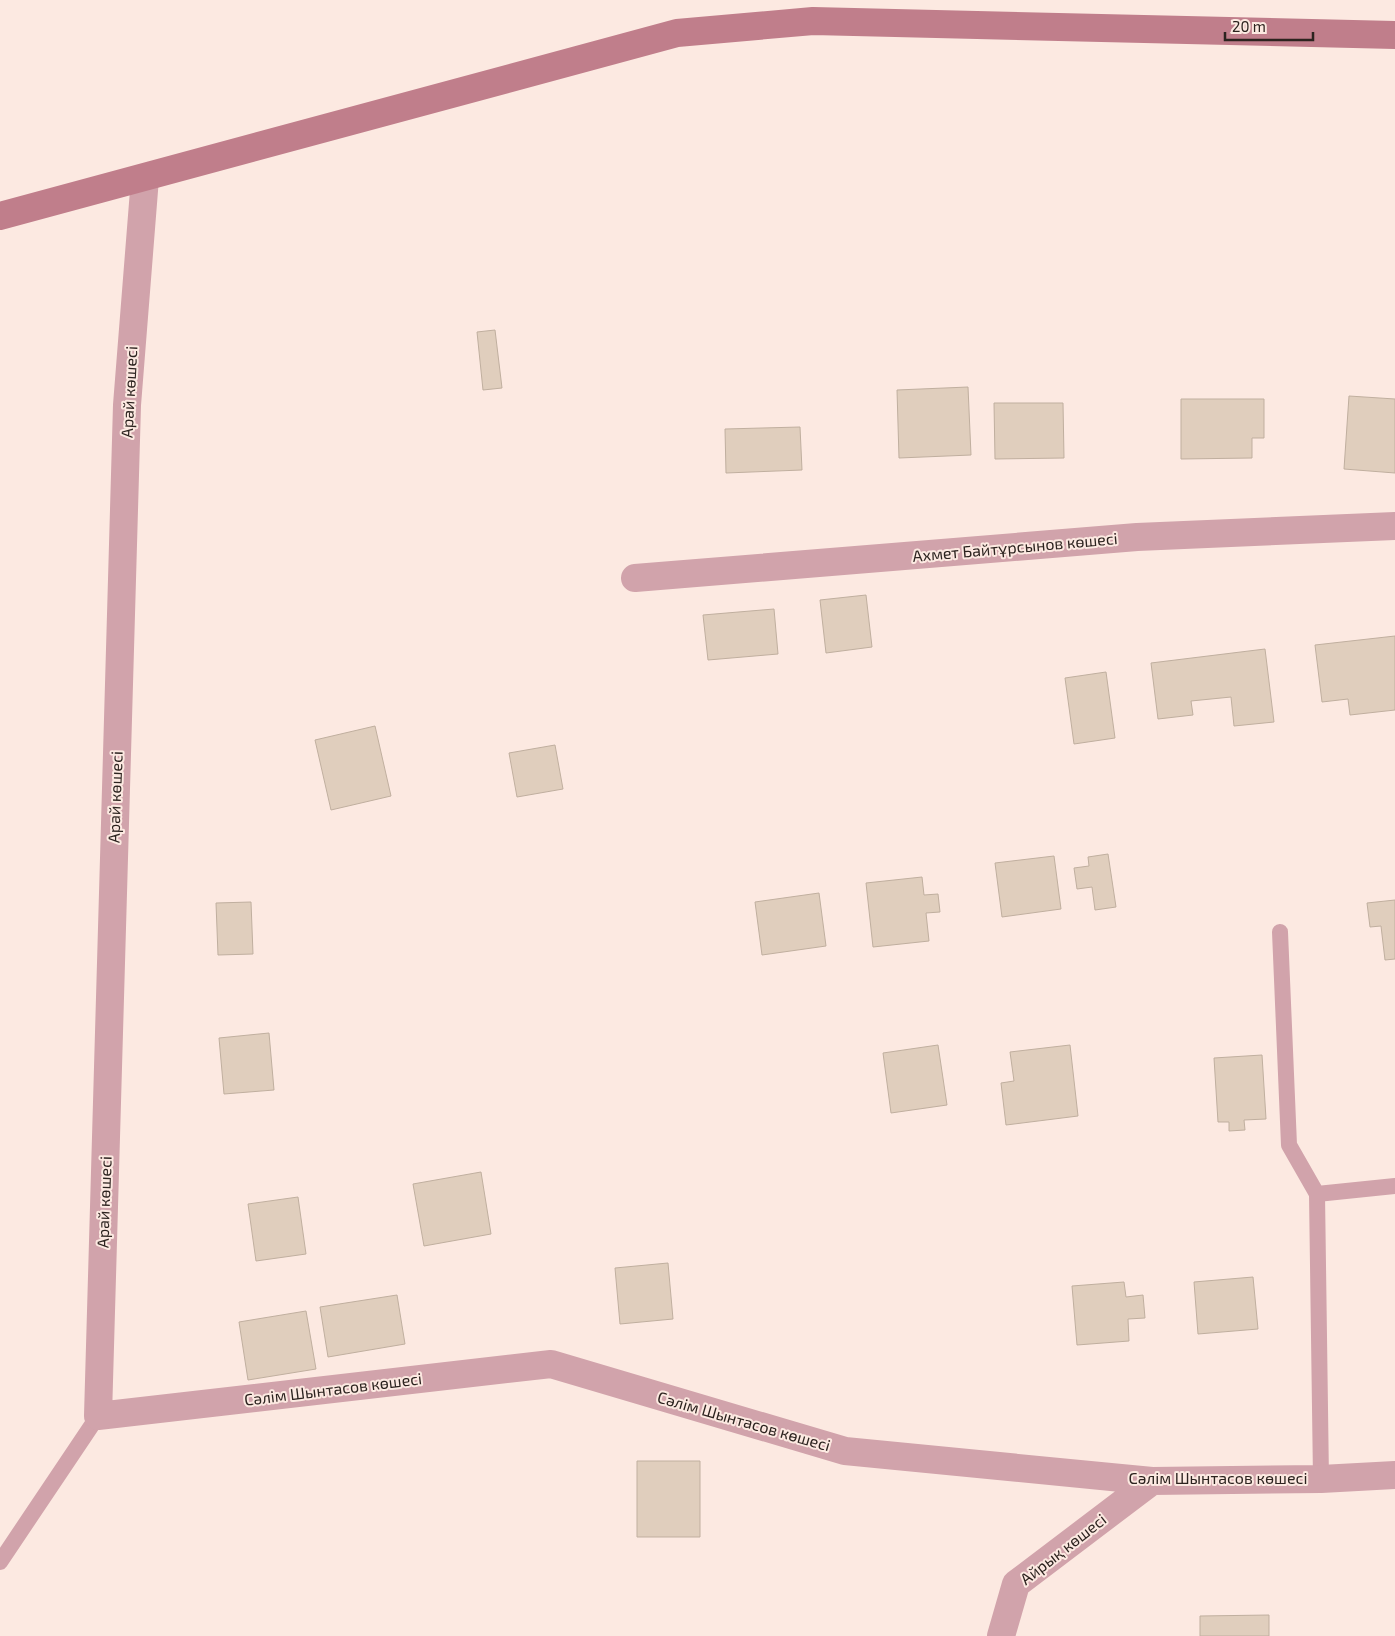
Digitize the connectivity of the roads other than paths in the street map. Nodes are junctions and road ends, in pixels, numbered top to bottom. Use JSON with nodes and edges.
{"nodes":[{"id":1,"x":1395,"y":35,"type":"edge"},
{"id":2,"x":145,"y":178,"type":"junction"},
{"id":3,"x":0,"y":216,"type":"edge"},
{"id":4,"x":1395,"y":526,"type":"edge"},
{"id":5,"x":635,"y":578,"type":"dead end"},
{"id":6,"x":1280,"y":932,"type":"dead end"},
{"id":7,"x":1395,"y":1186,"type":"edge"},
{"id":8,"x":1317,"y":1194,"type":"junction"},
{"id":9,"x":98,"y":1416,"type":"junction"},
{"id":10,"x":1395,"y":1475,"type":"edge"},
{"id":11,"x":1321,"y":1479,"type":"junction"},
{"id":12,"x":1152,"y":1481,"type":"junction"},
{"id":13,"x":0,"y":1562,"type":"edge"},
{"id":14,"x":1001,"y":1636,"type":"edge"}],
"edges":[{"from":1,"to":2,"type":"street"},
{"from":2,"to":3,"type":"street"},
{"from":2,"to":9,"type":"street","name":"Арай көшесі"},
{"from":4,"to":5,"type":"street","name":"Ахмет Байтұрсынов көшесі"},
{"from":6,"to":8,"type":"lane"},
{"from":7,"to":8,"type":"lane"},
{"from":8,"to":11,"type":"lane"},
{"from":9,"to":12,"type":"street","name":"Сәлім Шынтасов көшесі"},
{"from":9,"to":13,"type":"lane"},
{"from":10,"to":11,"type":"street","name":"Сәлім Шынтасов көшесі"},
{"from":11,"to":12,"type":"street","name":"Сәлім Шынтасов көшесі"},
{"from":12,"to":14,"type":"street","name":"Айрық көшесі"}]}
